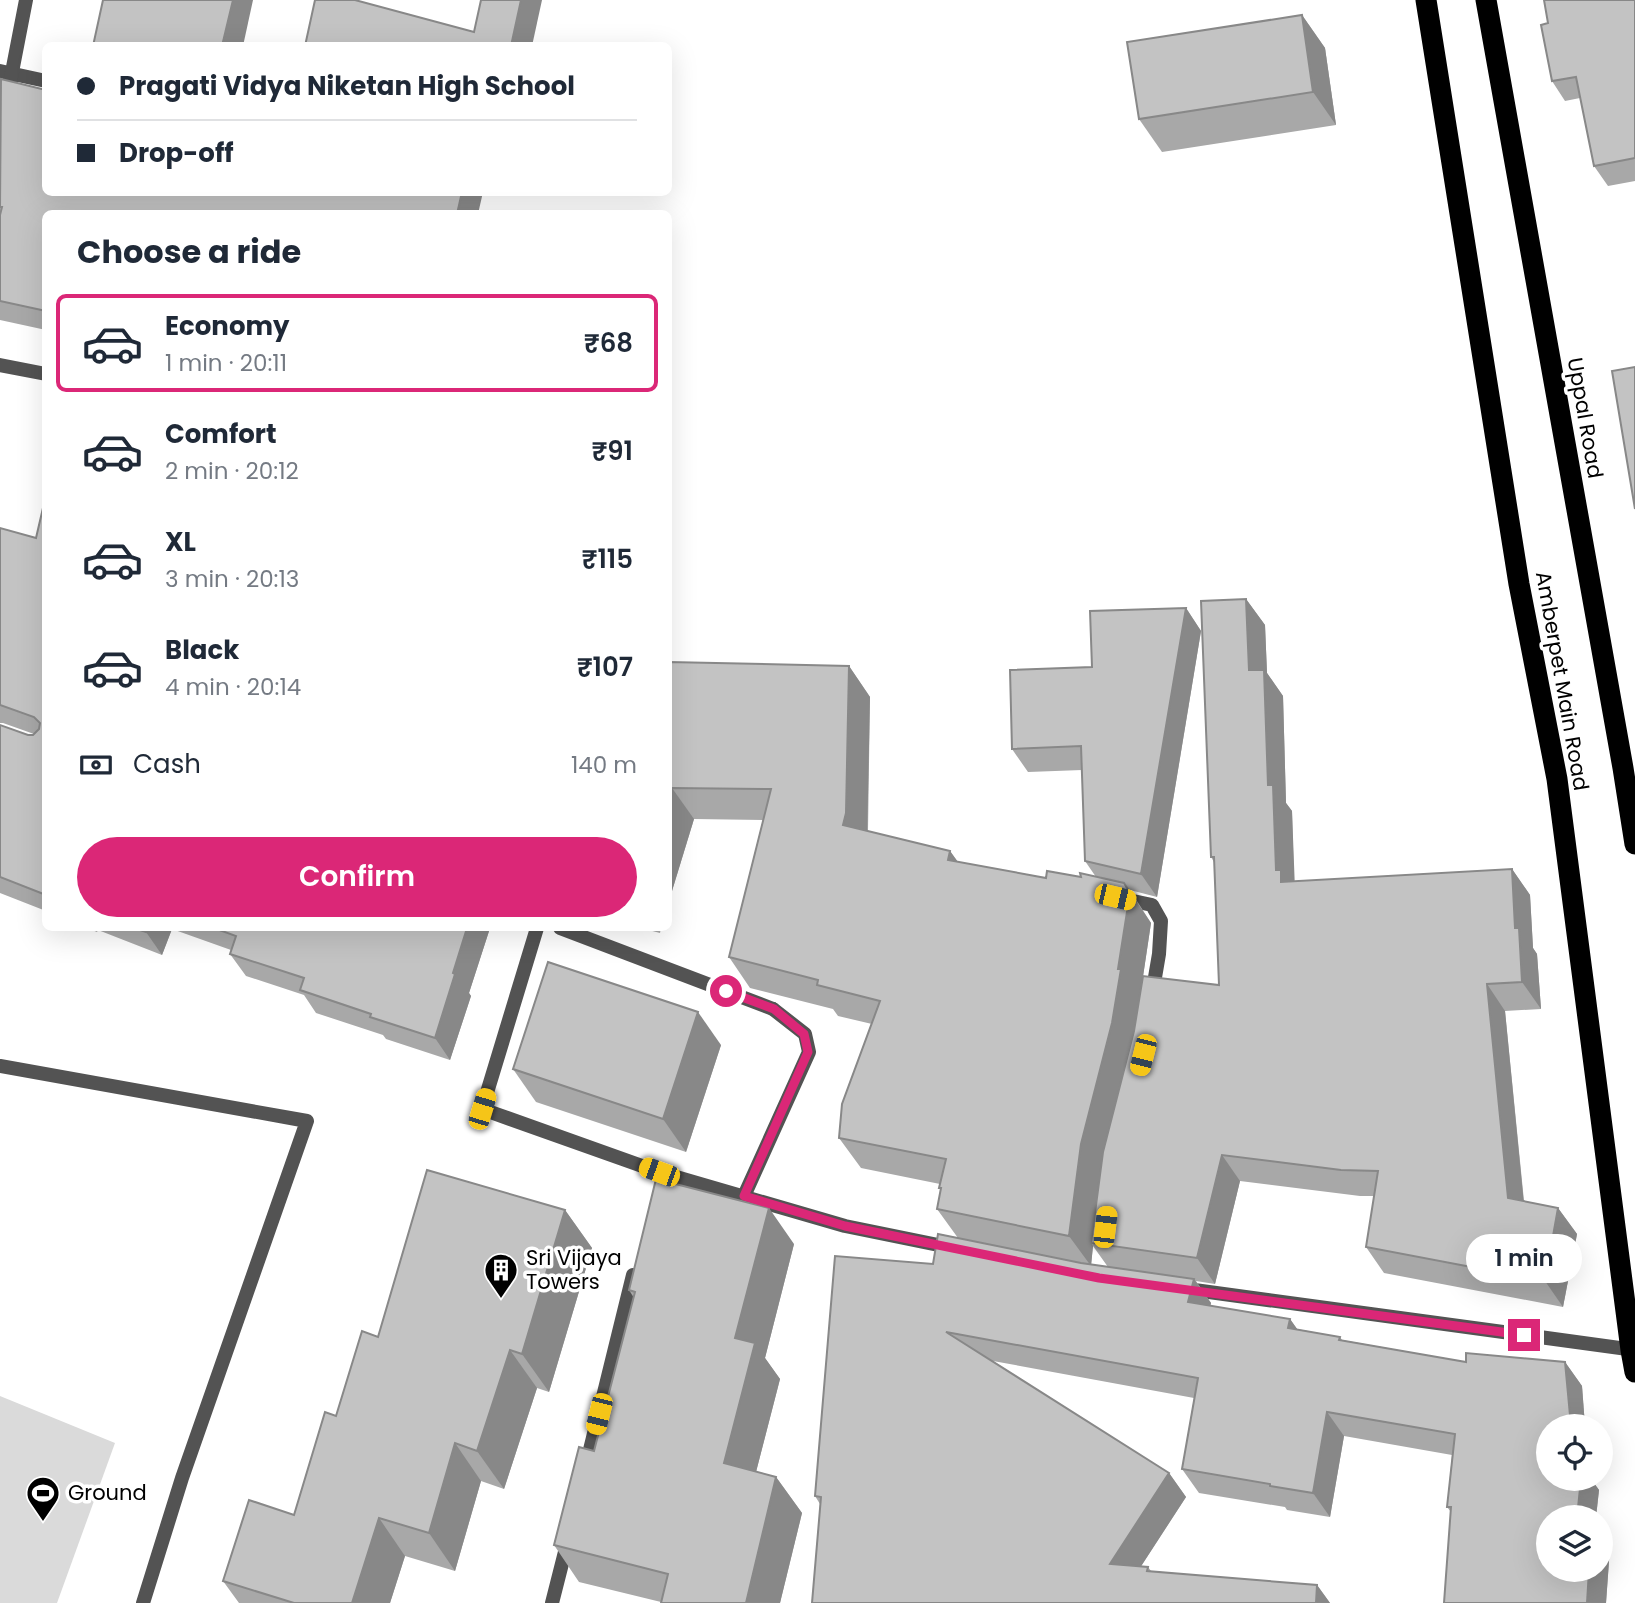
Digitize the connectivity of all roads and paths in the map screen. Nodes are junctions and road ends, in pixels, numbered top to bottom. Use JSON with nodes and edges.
{"nodes":[{"id":1,"x":26,"y":0,"type":"edge"},
{"id":2,"x":1426,"y":0,"type":"edge"},
{"id":3,"x":1486,"y":0,"type":"edge"},
{"id":4,"x":6,"y":73,"type":"edge"},
{"id":5,"x":42,"y":80,"type":"edge"},
{"id":6,"x":6,"y":110,"type":"edge"},
{"id":7,"x":0,"y":365,"type":"edge"},
{"id":8,"x":42,"y":373,"type":"edge"},
{"id":9,"x":1629,"y":767,"type":"edge"},
{"id":10,"x":1635,"y":844,"type":"edge"},
{"id":11,"x":1102,"y":894,"type":"edge"},
{"id":12,"x":536,"y":931,"type":"edge"},
{"id":13,"x":568,"y":931,"type":"edge"},
{"id":14,"x":1151,"y":1004,"type":"edge"},
{"id":15,"x":0,"y":1066,"type":"edge"},
{"id":16,"x":744,"y":1196,"type":"junction"},
{"id":17,"x":965,"y":1250,"type":"edge"},
{"id":18,"x":635,"y":1266,"type":"edge"},
{"id":19,"x":1167,"y":1287,"type":"edge"},
{"id":20,"x":1633,"y":1350,"type":"edge"},
{"id":21,"x":1635,"y":1372,"type":"edge"},
{"id":22,"x":582,"y":1482,"type":"edge"},
{"id":23,"x":572,"y":1522,"type":"edge"},
{"id":24,"x":143,"y":1603,"type":"edge"},
{"id":25,"x":552,"y":1603,"type":"edge"}],
"edges":[{"from":1,"to":4,"type":"street"},
{"from":2,"to":20,"type":"highway","name":"Amberpet Main Road"},
{"from":3,"to":9,"type":"highway","name":"Uppal Road"},
{"from":4,"to":5,"type":"street"},
{"from":4,"to":6,"type":"street"},
{"from":7,"to":8,"type":"street"},
{"from":9,"to":10,"type":"highway","name":"Uppal Road"},
{"from":11,"to":14,"type":"street"},
{"from":12,"to":16,"type":"street"},
{"from":13,"to":16,"type":"street"},
{"from":15,"to":24,"type":"street"},
{"from":16,"to":17,"type":"street"},
{"from":18,"to":22,"type":"street"},
{"from":19,"to":20,"type":"street"},
{"from":20,"to":21,"type":"highway","name":"Amberpet Main Road"},
{"from":23,"to":25,"type":"street"}]}
